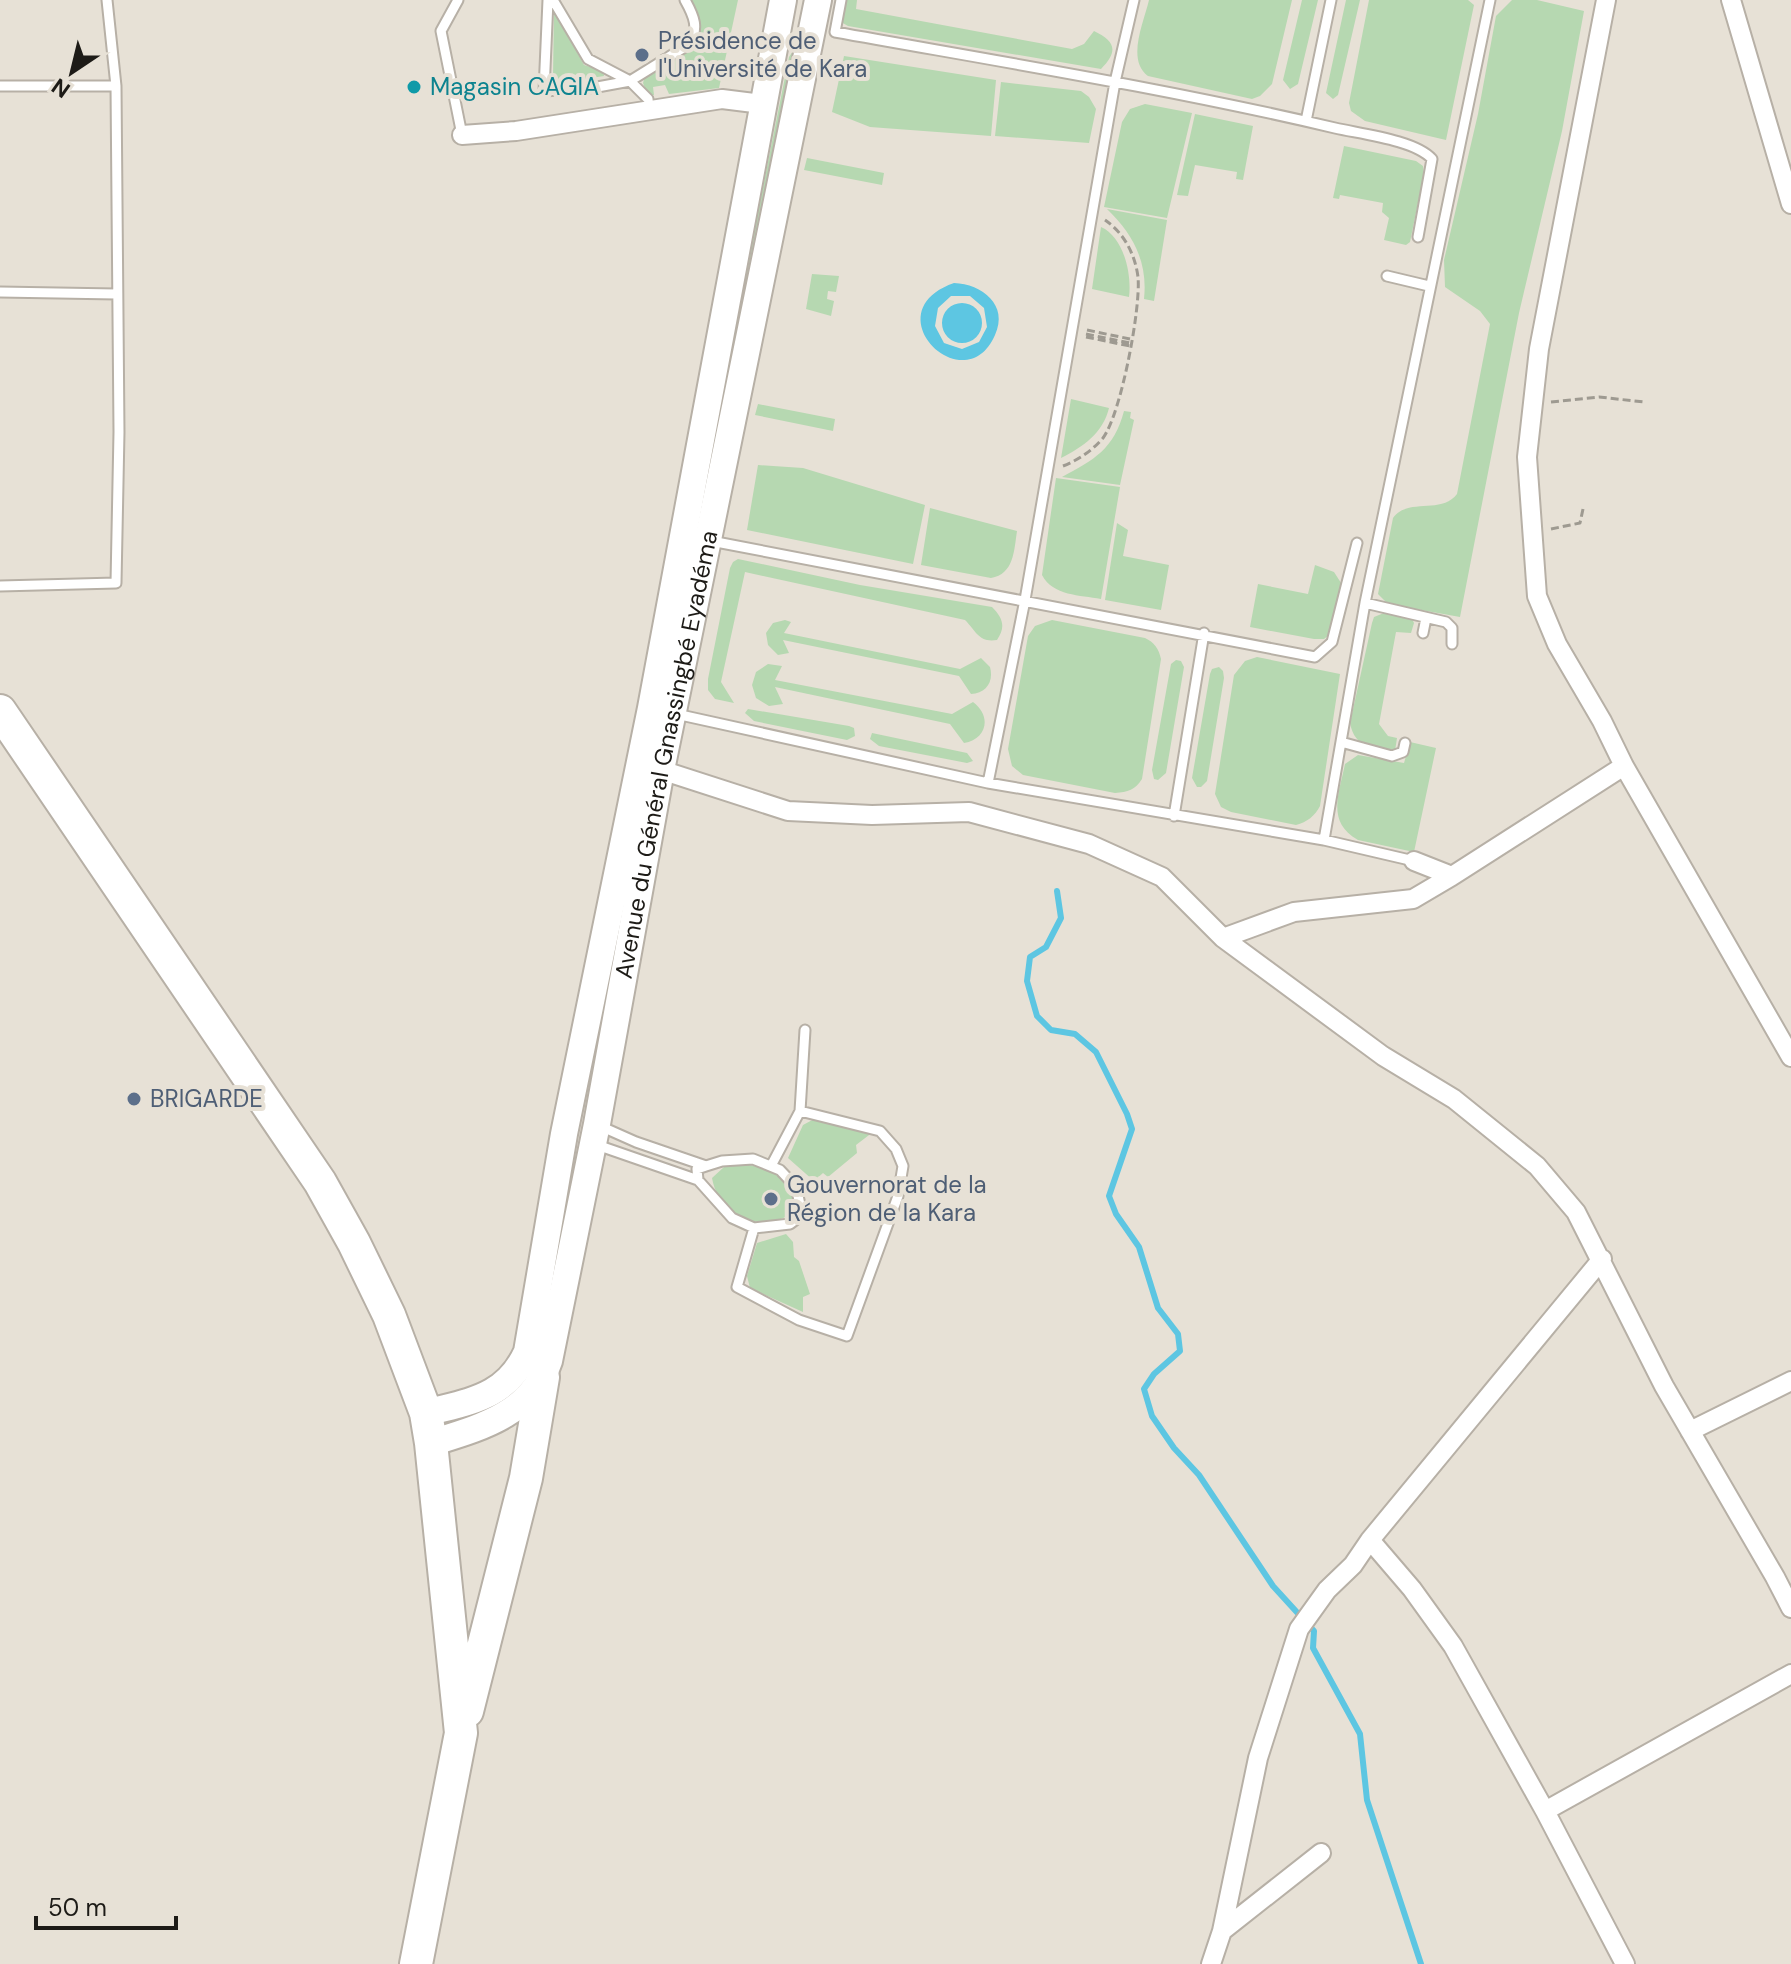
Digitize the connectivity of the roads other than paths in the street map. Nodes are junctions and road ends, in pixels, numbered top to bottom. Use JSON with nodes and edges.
{"nodes":[{"id":1,"x":107,"y":0,"type":"edge"},
{"id":2,"x":458,"y":0,"type":"edge"},
{"id":3,"x":550,"y":0,"type":"edge"},
{"id":4,"x":685,"y":0,"type":"edge"},
{"id":5,"x":818,"y":0,"type":"edge"},
{"id":6,"x":841,"y":0,"type":"edge"},
{"id":7,"x":1134,"y":0,"type":"edge"},
{"id":8,"x":1331,"y":0,"type":"edge"},
{"id":9,"x":1490,"y":0,"type":"edge"},
{"id":10,"x":1606,"y":0,"type":"edge"},
{"id":11,"x":1731,"y":0,"type":"edge"},
{"id":12,"x":781,"y":9,"type":"edge"},
{"id":13,"x":824,"y":30,"type":"junction"},
{"id":14,"x":630,"y":81,"type":"junction"},
{"id":15,"x":1115,"y":82,"type":"junction"},
{"id":16,"x":0,"y":86,"type":"edge"},
{"id":17,"x":116,"y":86,"type":"junction"},
{"id":18,"x":762,"y":104,"type":"junction"},
{"id":19,"x":649,"y":110,"type":"junction"},
{"id":20,"x":1306,"y":121,"type":"junction"},
{"id":21,"x":462,"y":135,"type":"joint"},
{"id":22,"x":1791,"y":204,"type":"edge"},
{"id":23,"x":1418,"y":237,"type":"dead end"},
{"id":24,"x":1387,"y":276,"type":"dead end"},
{"id":25,"x":1429,"y":286,"type":"junction"},
{"id":26,"x":0,"y":292,"type":"edge"},
{"id":27,"x":116,"y":294,"type":"junction"},
{"id":28,"x":683,"y":534,"type":"junction"},
{"id":29,"x":710,"y":541,"type":"junction"},
{"id":30,"x":1357,"y":543,"type":"dead end"},
{"id":31,"x":0,"y":586,"type":"edge"},
{"id":32,"x":1025,"y":600,"type":"junction"},
{"id":33,"x":1365,"y":603,"type":"junction"},
{"id":34,"x":1426,"y":618,"type":"junction"},
{"id":35,"x":1204,"y":633,"type":"junction"},
{"id":36,"x":1423,"y":633,"type":"dead end"},
{"id":37,"x":1452,"y":644,"type":"dead end"},
{"id":38,"x":0,"y":711,"type":"edge"},
{"id":39,"x":662,"y":711,"type":"junction"},
{"id":40,"x":1341,"y":742,"type":"junction"},
{"id":41,"x":1405,"y":743,"type":"dead end"},
{"id":42,"x":1624,"y":766,"type":"junction"},
{"id":43,"x":661,"y":770,"type":"junction"},
{"id":44,"x":988,"y":783,"type":"junction"},
{"id":45,"x":1174,"y":816,"type":"junction"},
{"id":46,"x":1324,"y":840,"type":"junction"},
{"id":47,"x":1414,"y":861,"type":"joint"},
{"id":48,"x":1452,"y":876,"type":"junction"},
{"id":49,"x":1223,"y":938,"type":"junction"},
{"id":50,"x":805,"y":1030,"type":"dead end"},
{"id":51,"x":1791,"y":1057,"type":"edge"},
{"id":52,"x":800,"y":1111,"type":"junction"},
{"id":53,"x":568,"y":1115,"type":"junction"},
{"id":54,"x":595,"y":1134,"type":"junction"},
{"id":55,"x":706,"y":1166,"type":"junction"},
{"id":56,"x":771,"y":1166,"type":"junction"},
{"id":57,"x":698,"y":1180,"type":"junction"},
{"id":58,"x":754,"y":1228,"type":"junction"},
{"id":59,"x":1602,"y":1259,"type":"junction"},
{"id":60,"x":543,"y":1377,"type":"junction"},
{"id":61,"x":1791,"y":1381,"type":"edge"},
{"id":62,"x":428,"y":1428,"type":"junction"},
{"id":63,"x":1690,"y":1431,"type":"junction"},
{"id":64,"x":1370,"y":1540,"type":"junction"},
{"id":65,"x":1791,"y":1608,"type":"edge"},
{"id":66,"x":1791,"y":1674,"type":"edge"},
{"id":67,"x":461,"y":1733,"type":"junction"},
{"id":68,"x":1545,"y":1811,"type":"junction"},
{"id":69,"x":1321,"y":1853,"type":"dead end"},
{"id":70,"x":1222,"y":1931,"type":"junction"},
{"id":71,"x":416,"y":1964,"type":"edge"},
{"id":72,"x":1211,"y":1964,"type":"edge"},
{"id":73,"x":1625,"y":1964,"type":"edge"}],
"edges":[{"from":1,"to":17,"type":"lane"},
{"from":2,"to":21,"type":"lane"},
{"from":3,"to":14,"type":"lane"},
{"from":3,"to":14,"type":"lane"},
{"from":4,"to":14,"type":"lane"},
{"from":5,"to":13,"type":"main road","name":"Avenue du Général Gnassingbé Eyadéma"},
{"from":6,"to":13,"type":"lane"},
{"from":7,"to":15,"type":"lane"},
{"from":8,"to":20,"type":"lane"},
{"from":9,"to":25,"type":"lane"},
{"from":10,"to":42,"type":"street"},
{"from":11,"to":22,"type":"street"},
{"from":12,"to":13,"type":"main road"},
{"from":12,"to":18,"type":"main road","name":"Avenue du Général Gnassingbé Eyadéma"},
{"from":13,"to":15,"type":"lane"},
{"from":13,"to":29,"type":"main road","name":"Avenue du Général Gnassingbé Eyadéma"},
{"from":14,"to":19,"type":"lane"},
{"from":15,"to":20,"type":"lane"},
{"from":15,"to":32,"type":"lane"},
{"from":16,"to":17,"type":"lane"},
{"from":17,"to":27,"type":"lane"},
{"from":18,"to":19,"type":"street"},
{"from":18,"to":28,"type":"main road","name":"Avenue du Général Gnassingbé Eyadéma"},
{"from":19,"to":21,"type":"street"},
{"from":20,"to":23,"type":"lane"},
{"from":24,"to":25,"type":"lane"},
{"from":25,"to":33,"type":"lane"},
{"from":26,"to":27,"type":"lane"},
{"from":27,"to":31,"type":"lane"},
{"from":28,"to":29,"type":"lane"},
{"from":28,"to":39,"type":"main road","name":"Avenue du Général Gnassingbé Eyadéma"},
{"from":29,"to":32,"type":"lane"},
{"from":29,"to":39,"type":"main road","name":"Avenue du Général Gnassingbé Eyadéma"},
{"from":30,"to":35,"type":"lane"},
{"from":32,"to":35,"type":"lane"},
{"from":32,"to":44,"type":"lane"},
{"from":33,"to":34,"type":"lane"},
{"from":33,"to":40,"type":"lane"},
{"from":34,"to":36,"type":"lane"},
{"from":34,"to":37,"type":"lane"},
{"from":35,"to":45,"type":"lane"},
{"from":38,"to":62,"type":"highway"},
{"from":39,"to":43,"type":"main road","name":"Avenue du Général Gnassingbé Eyadéma"},
{"from":39,"to":44,"type":"lane"},
{"from":39,"to":53,"type":"main road","name":"Avenue du Général Gnassingbé Eyadéma"},
{"from":40,"to":41,"type":"lane"},
{"from":40,"to":46,"type":"lane"},
{"from":42,"to":48,"type":"street"},
{"from":42,"to":51,"type":"street"},
{"from":43,"to":49,"type":"street"},
{"from":43,"to":54,"type":"main road","name":"Avenue du Général Gnassingbé Eyadéma"},
{"from":44,"to":45,"type":"lane"},
{"from":45,"to":46,"type":"lane"},
{"from":46,"to":47,"type":"lane"},
{"from":47,"to":48,"type":"street"},
{"from":48,"to":49,"type":"street"},
{"from":49,"to":59,"type":"street"},
{"from":50,"to":52,"type":"lane"},
{"from":52,"to":56,"type":"lane"},
{"from":52,"to":58,"type":"lane"},
{"from":53,"to":54,"type":"main road"},
{"from":53,"to":62,"type":"main road","name":"Avenue du Général Gnassingbé Eyadéma"},
{"from":54,"to":55,"type":"lane"},
{"from":54,"to":57,"type":"lane"},
{"from":54,"to":60,"type":"main road","name":"Avenue du Général Gnassingbé Eyadéma"},
{"from":55,"to":56,"type":"lane"},
{"from":55,"to":57,"type":"lane"},
{"from":56,"to":58,"type":"lane"},
{"from":57,"to":58,"type":"lane"},
{"from":59,"to":63,"type":"street"},
{"from":59,"to":64,"type":"street"},
{"from":60,"to":62,"type":"main road","name":"Avenue du Général Gnassingbé Eyadéma"},
{"from":60,"to":67,"type":"highway"},
{"from":61,"to":63,"type":"street"},
{"from":62,"to":67,"type":"highway"},
{"from":63,"to":65,"type":"street"},
{"from":64,"to":68,"type":"street"},
{"from":64,"to":70,"type":"street"},
{"from":66,"to":68,"type":"street"},
{"from":67,"to":71,"type":"highway"},
{"from":68,"to":73,"type":"street"},
{"from":69,"to":70,"type":"street"},
{"from":70,"to":72,"type":"street"}]}
